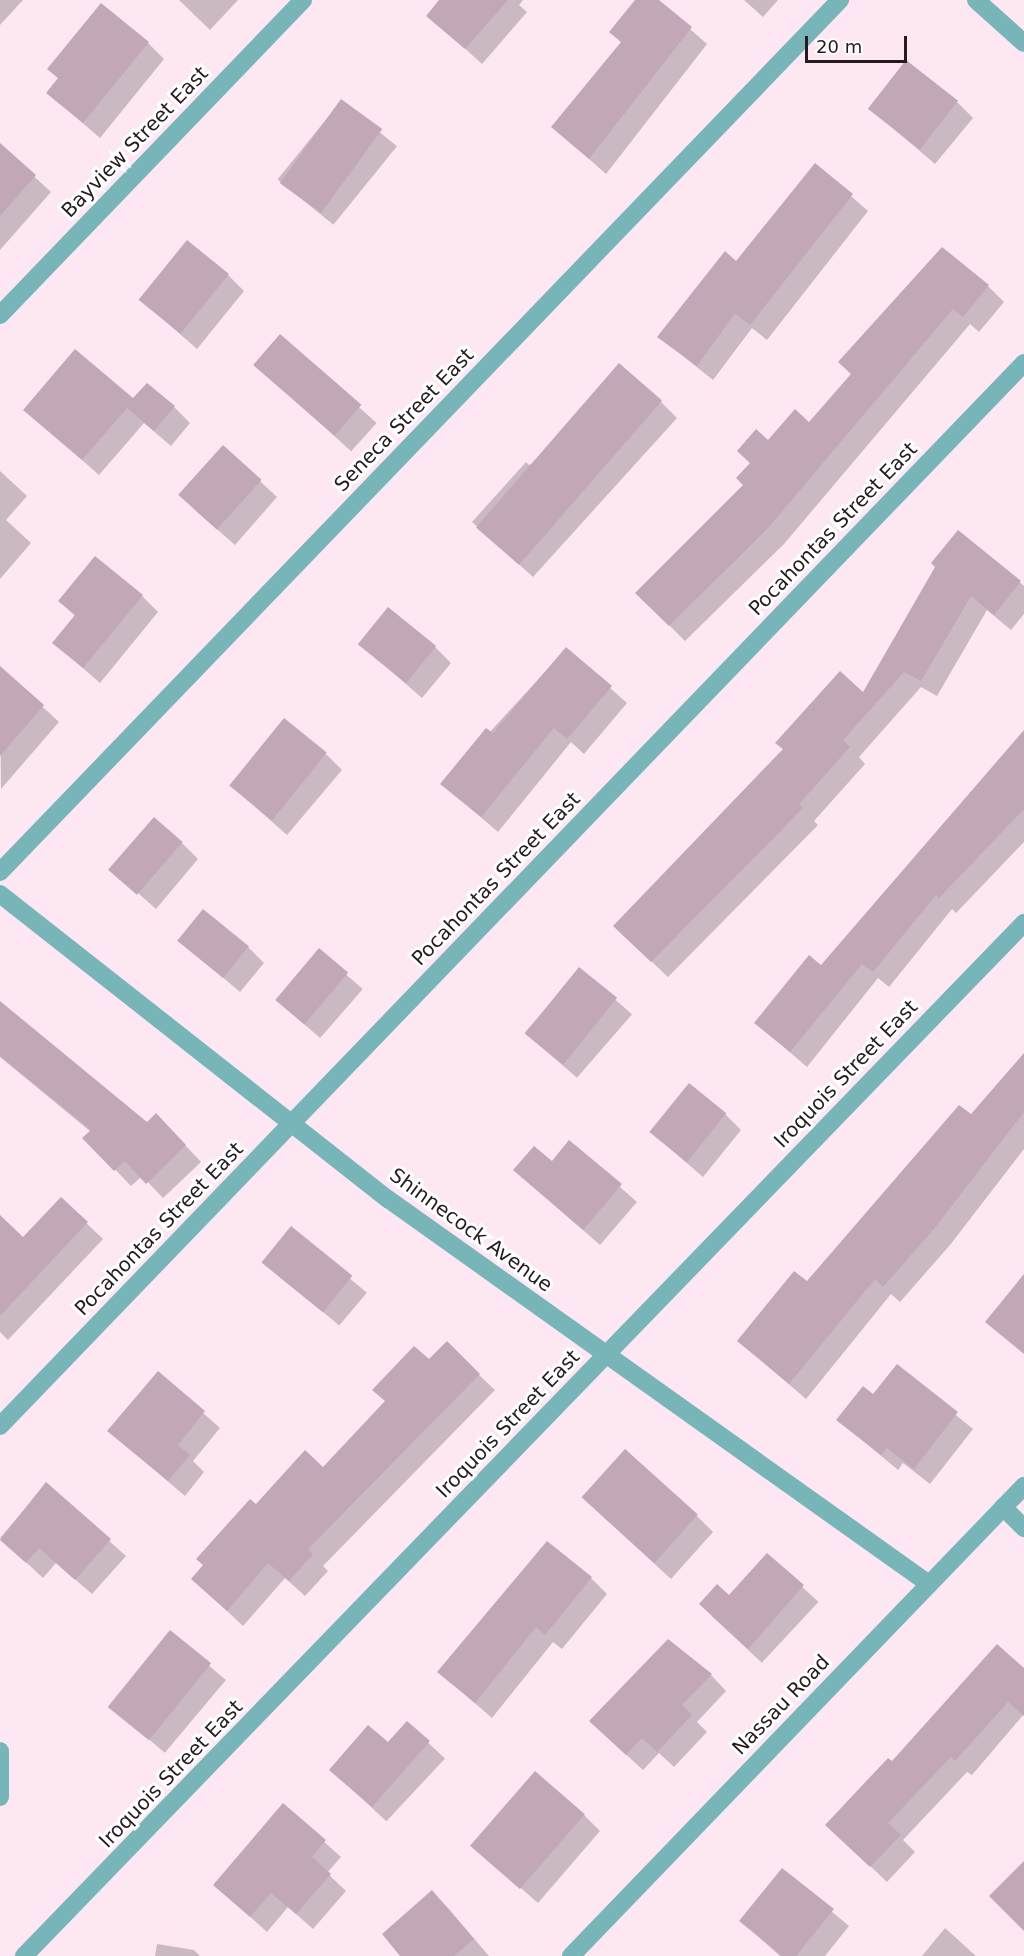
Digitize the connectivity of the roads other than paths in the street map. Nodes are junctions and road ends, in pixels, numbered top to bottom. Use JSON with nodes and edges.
{"nodes":[{"id":1,"x":303,"y":0,"type":"edge"},
{"id":2,"x":840,"y":0,"type":"edge"},
{"id":3,"x":976,"y":0,"type":"edge"},
{"id":4,"x":1024,"y":43,"type":"edge"},
{"id":5,"x":0,"y":315,"type":"edge"},
{"id":6,"x":1024,"y":363,"type":"edge"},
{"id":7,"x":0,"y":872,"type":"edge"},
{"id":8,"x":0,"y":894,"type":"edge"},
{"id":9,"x":1024,"y":923,"type":"edge"},
{"id":10,"x":292,"y":1124,"type":"junction"},
{"id":11,"x":606,"y":1354,"type":"junction"},
{"id":12,"x":0,"y":1426,"type":"edge"},
{"id":13,"x":1024,"y":1486,"type":"edge"},
{"id":14,"x":1003,"y":1507,"type":"junction"},
{"id":15,"x":1024,"y":1528,"type":"edge"},
{"id":16,"x":929,"y":1584,"type":"junction"},
{"id":17,"x":0,"y":1751,"type":"edge"},
{"id":18,"x":0,"y":1797,"type":"edge"},
{"id":19,"x":24,"y":1956,"type":"edge"},
{"id":20,"x":571,"y":1956,"type":"edge"}],
"edges":[{"from":1,"to":5,"type":"street","name":"Bayview Street East"},
{"from":2,"to":7,"type":"street","name":"Seneca Street East"},
{"from":3,"to":4,"type":"street"},
{"from":6,"to":10,"type":"street","name":"Pocahontas Street East"},
{"from":8,"to":10,"type":"street","name":"Shinnecock Avenue"},
{"from":9,"to":11,"type":"street","name":"Iroquois Street East"},
{"from":10,"to":11,"type":"street","name":"Shinnecock Avenue"},
{"from":10,"to":12,"type":"street","name":"Pocahontas Street East"},
{"from":11,"to":16,"type":"street","name":"Shinnecock Avenue"},
{"from":11,"to":19,"type":"street","name":"Iroquois Street East"},
{"from":13,"to":14,"type":"street","name":"Nassau Road"},
{"from":14,"to":15,"type":"street"},
{"from":14,"to":16,"type":"street","name":"Nassau Road"},
{"from":16,"to":20,"type":"street","name":"Nassau Road"},
{"from":17,"to":18,"type":"street"}]}
